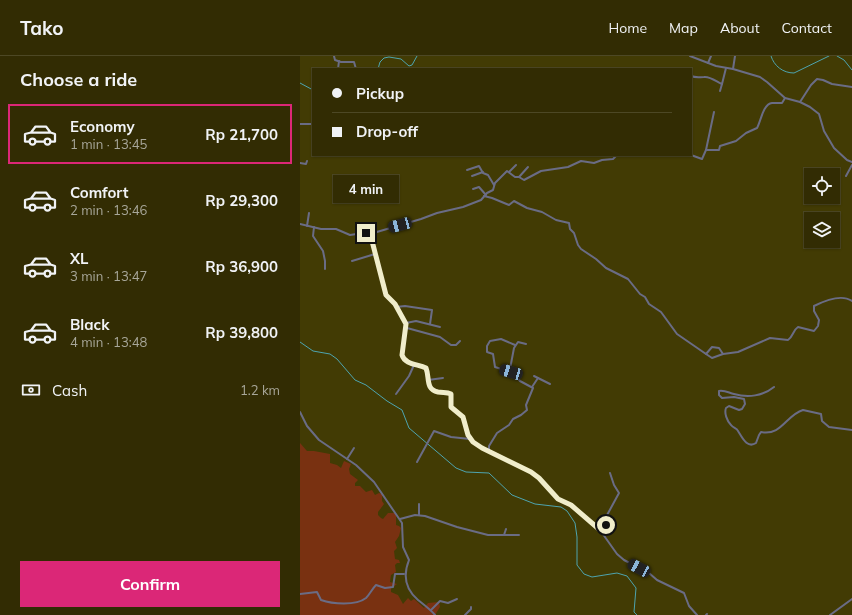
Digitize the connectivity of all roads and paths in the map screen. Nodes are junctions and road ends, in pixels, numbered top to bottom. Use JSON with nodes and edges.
{"nodes":[{"id":1,"x":334,"y":56,"type":"edge"},
{"id":2,"x":690,"y":56,"type":"edge"},
{"id":3,"x":711,"y":56,"type":"edge"},
{"id":4,"x":735,"y":56,"type":"edge"},
{"id":5,"x":339,"y":61,"type":"junction"},
{"id":6,"x":708,"y":63,"type":"junction"},
{"id":7,"x":338,"y":68,"type":"edge"},
{"id":8,"x":356,"y":68,"type":"edge"},
{"id":9,"x":726,"y":68,"type":"junction"},
{"id":10,"x":733,"y":69,"type":"junction"},
{"id":11,"x":692,"y":76,"type":"edge"},
{"id":12,"x":722,"y":84,"type":"junction"},
{"id":13,"x":852,"y":87,"type":"edge"},
{"id":14,"x":720,"y":91,"type":"dead end"},
{"id":15,"x":786,"y":98,"type":"junction"},
{"id":16,"x":800,"y":102,"type":"junction"},
{"id":17,"x":714,"y":112,"type":"dead end"},
{"id":18,"x":300,"y":124,"type":"edge"},
{"id":19,"x":312,"y":124,"type":"edge"},
{"id":20,"x":706,"y":150,"type":"junction"},
{"id":21,"x":692,"y":155,"type":"edge"},
{"id":22,"x":616,"y":156,"type":"edge"},
{"id":23,"x":307,"y":161,"type":"dead end"},
{"id":24,"x":852,"y":162,"type":"edge"},
{"id":25,"x":300,"y":163,"type":"edge"},
{"id":26,"x":516,"y":165,"type":"dead end"},
{"id":27,"x":852,"y":165,"type":"edge"},
{"id":28,"x":528,"y":167,"type":"dead end"},
{"id":29,"x":466,"y":170,"type":"dead end"},
{"id":30,"x":483,"y":172,"type":"junction"},
{"id":31,"x":509,"y":172,"type":"junction"},
{"id":32,"x":472,"y":176,"type":"dead end"},
{"id":33,"x":846,"y":176,"type":"dead end"},
{"id":34,"x":519,"y":178,"type":"junction"},
{"id":35,"x":494,"y":184,"type":"junction"},
{"id":36,"x":473,"y":190,"type":"dead end"},
{"id":37,"x":485,"y":195,"type":"junction"},
{"id":38,"x":309,"y":213,"type":"dead end"},
{"id":39,"x":300,"y":224,"type":"edge"},
{"id":40,"x":307,"y":226,"type":"junction"},
{"id":41,"x":314,"y":227,"type":"junction"},
{"id":42,"x":370,"y":234,"type":"junction"},
{"id":43,"x":375,"y":254,"type":"junction"},
{"id":44,"x":352,"y":261,"type":"dead end"},
{"id":45,"x":325,"y":270,"type":"dead end"},
{"id":46,"x":852,"y":302,"type":"edge"},
{"id":47,"x":396,"y":307,"type":"junction"},
{"id":48,"x":406,"y":323,"type":"junction"},
{"id":49,"x":430,"y":324,"type":"junction"},
{"id":50,"x":440,"y":327,"type":"dead end"},
{"id":51,"x":407,"y":328,"type":"junction"},
{"id":52,"x":460,"y":341,"type":"dead end"},
{"id":53,"x":526,"y":344,"type":"dead end"},
{"id":54,"x":515,"y":345,"type":"junction"},
{"id":55,"x":706,"y":354,"type":"junction"},
{"id":56,"x":723,"y":354,"type":"junction"},
{"id":57,"x":414,"y":365,"type":"junction"},
{"id":58,"x":511,"y":372,"type":"junction"},
{"id":59,"x":534,"y":376,"type":"dead end"},
{"id":60,"x":443,"y":378,"type":"dead end"},
{"id":61,"x":538,"y":378,"type":"junction"},
{"id":62,"x":428,"y":380,"type":"junction"},
{"id":63,"x":550,"y":384,"type":"dead end"},
{"id":64,"x":532,"y":387,"type":"junction"},
{"id":65,"x":774,"y":387,"type":"dead end"},
{"id":66,"x":396,"y":394,"type":"dead end"},
{"id":67,"x":300,"y":412,"type":"edge"},
{"id":68,"x":852,"y":430,"type":"edge"},
{"id":69,"x":470,"y":439,"type":"junction"},
{"id":70,"x":354,"y":448,"type":"dead end"},
{"id":71,"x":489,"y":451,"type":"junction"},
{"id":72,"x":347,"y":459,"type":"junction"},
{"id":73,"x":417,"y":462,"type":"dead end"},
{"id":74,"x":610,"y":473,"type":"dead end"},
{"id":75,"x":419,"y":504,"type":"dead end"},
{"id":76,"x":419,"y":515,"type":"junction"},
{"id":77,"x":400,"y":519,"type":"junction"},
{"id":78,"x":506,"y":529,"type":"dead end"},
{"id":79,"x":600,"y":530,"type":"junction"},
{"id":80,"x":504,"y":535,"type":"junction"},
{"id":81,"x":519,"y":535,"type":"dead end"},
{"id":82,"x":405,"y":574,"type":"junction"},
{"id":83,"x":300,"y":594,"type":"edge"},
{"id":84,"x":457,"y":599,"type":"dead end"},
{"id":85,"x":852,"y":599,"type":"edge"},
{"id":86,"x":471,"y":606,"type":"dead end"},
{"id":87,"x":431,"y":610,"type":"junction"},
{"id":88,"x":435,"y":615,"type":"edge"},
{"id":89,"x":465,"y":615,"type":"edge"},
{"id":90,"x":698,"y":615,"type":"edge"},
{"id":91,"x":830,"y":615,"type":"edge"}],
"edges":[{"from":1,"to":5,"type":"street"},
{"from":2,"to":6,"type":"street"},
{"from":3,"to":6,"type":"street"},
{"from":4,"to":10,"type":"street"},
{"from":5,"to":7,"type":"street"},
{"from":5,"to":8,"type":"street"},
{"from":6,"to":9,"type":"street"},
{"from":9,"to":10,"type":"street"},
{"from":9,"to":12,"type":"street"},
{"from":10,"to":15,"type":"street"},
{"from":11,"to":12,"type":"street"},
{"from":12,"to":14,"type":"street"},
{"from":13,"to":16,"type":"street"},
{"from":15,"to":16,"type":"street"},
{"from":15,"to":20,"type":"street"},
{"from":16,"to":24,"type":"street"},
{"from":17,"to":20,"type":"street"},
{"from":18,"to":19,"type":"street"},
{"from":20,"to":21,"type":"street"},
{"from":22,"to":34,"type":"street"},
{"from":23,"to":25,"type":"street"},
{"from":26,"to":31,"type":"street"},
{"from":27,"to":33,"type":"street"},
{"from":28,"to":34,"type":"street"},
{"from":29,"to":30,"type":"street"},
{"from":30,"to":32,"type":"street"},
{"from":30,"to":35,"type":"street"},
{"from":31,"to":34,"type":"street"},
{"from":31,"to":35,"type":"street"},
{"from":35,"to":37,"type":"street"},
{"from":36,"to":37,"type":"street"},
{"from":37,"to":42,"type":"street"},
{"from":37,"to":55,"type":"street"},
{"from":38,"to":40,"type":"street"},
{"from":39,"to":40,"type":"street"},
{"from":40,"to":41,"type":"street"},
{"from":41,"to":42,"type":"street"},
{"from":41,"to":45,"type":"street"},
{"from":42,"to":43,"type":"street"},
{"from":43,"to":44,"type":"street"},
{"from":43,"to":47,"type":"street"},
{"from":46,"to":56,"type":"street"},
{"from":47,"to":48,"type":"street"},
{"from":47,"to":49,"type":"street"},
{"from":48,"to":49,"type":"street"},
{"from":48,"to":51,"type":"street"},
{"from":49,"to":50,"type":"street"},
{"from":51,"to":52,"type":"street"},
{"from":51,"to":57,"type":"street"},
{"from":53,"to":54,"type":"street"},
{"from":54,"to":58,"type":"street"},
{"from":54,"to":58,"type":"street"},
{"from":55,"to":56,"type":"street"},
{"from":55,"to":56,"type":"street"},
{"from":57,"to":62,"type":"street"},
{"from":57,"to":66,"type":"street"},
{"from":58,"to":64,"type":"street"},
{"from":59,"to":61,"type":"street"},
{"from":60,"to":62,"type":"street"},
{"from":61,"to":63,"type":"street"},
{"from":61,"to":64,"type":"street"},
{"from":62,"to":69,"type":"street"},
{"from":64,"to":71,"type":"street"},
{"from":65,"to":68,"type":"street"},
{"from":67,"to":72,"type":"street"},
{"from":69,"to":71,"type":"street"},
{"from":69,"to":73,"type":"street"},
{"from":70,"to":72,"type":"street"},
{"from":71,"to":79,"type":"street"},
{"from":72,"to":77,"type":"street"},
{"from":74,"to":79,"type":"street"},
{"from":75,"to":76,"type":"street"},
{"from":76,"to":77,"type":"street"},
{"from":76,"to":80,"type":"street"},
{"from":77,"to":82,"type":"street"},
{"from":78,"to":80,"type":"street"},
{"from":79,"to":90,"type":"street"},
{"from":80,"to":81,"type":"street"},
{"from":82,"to":83,"type":"street"},
{"from":82,"to":87,"type":"street"},
{"from":84,"to":87,"type":"street"},
{"from":85,"to":91,"type":"street"},
{"from":86,"to":89,"type":"street"},
{"from":87,"to":88,"type":"street"}]}
